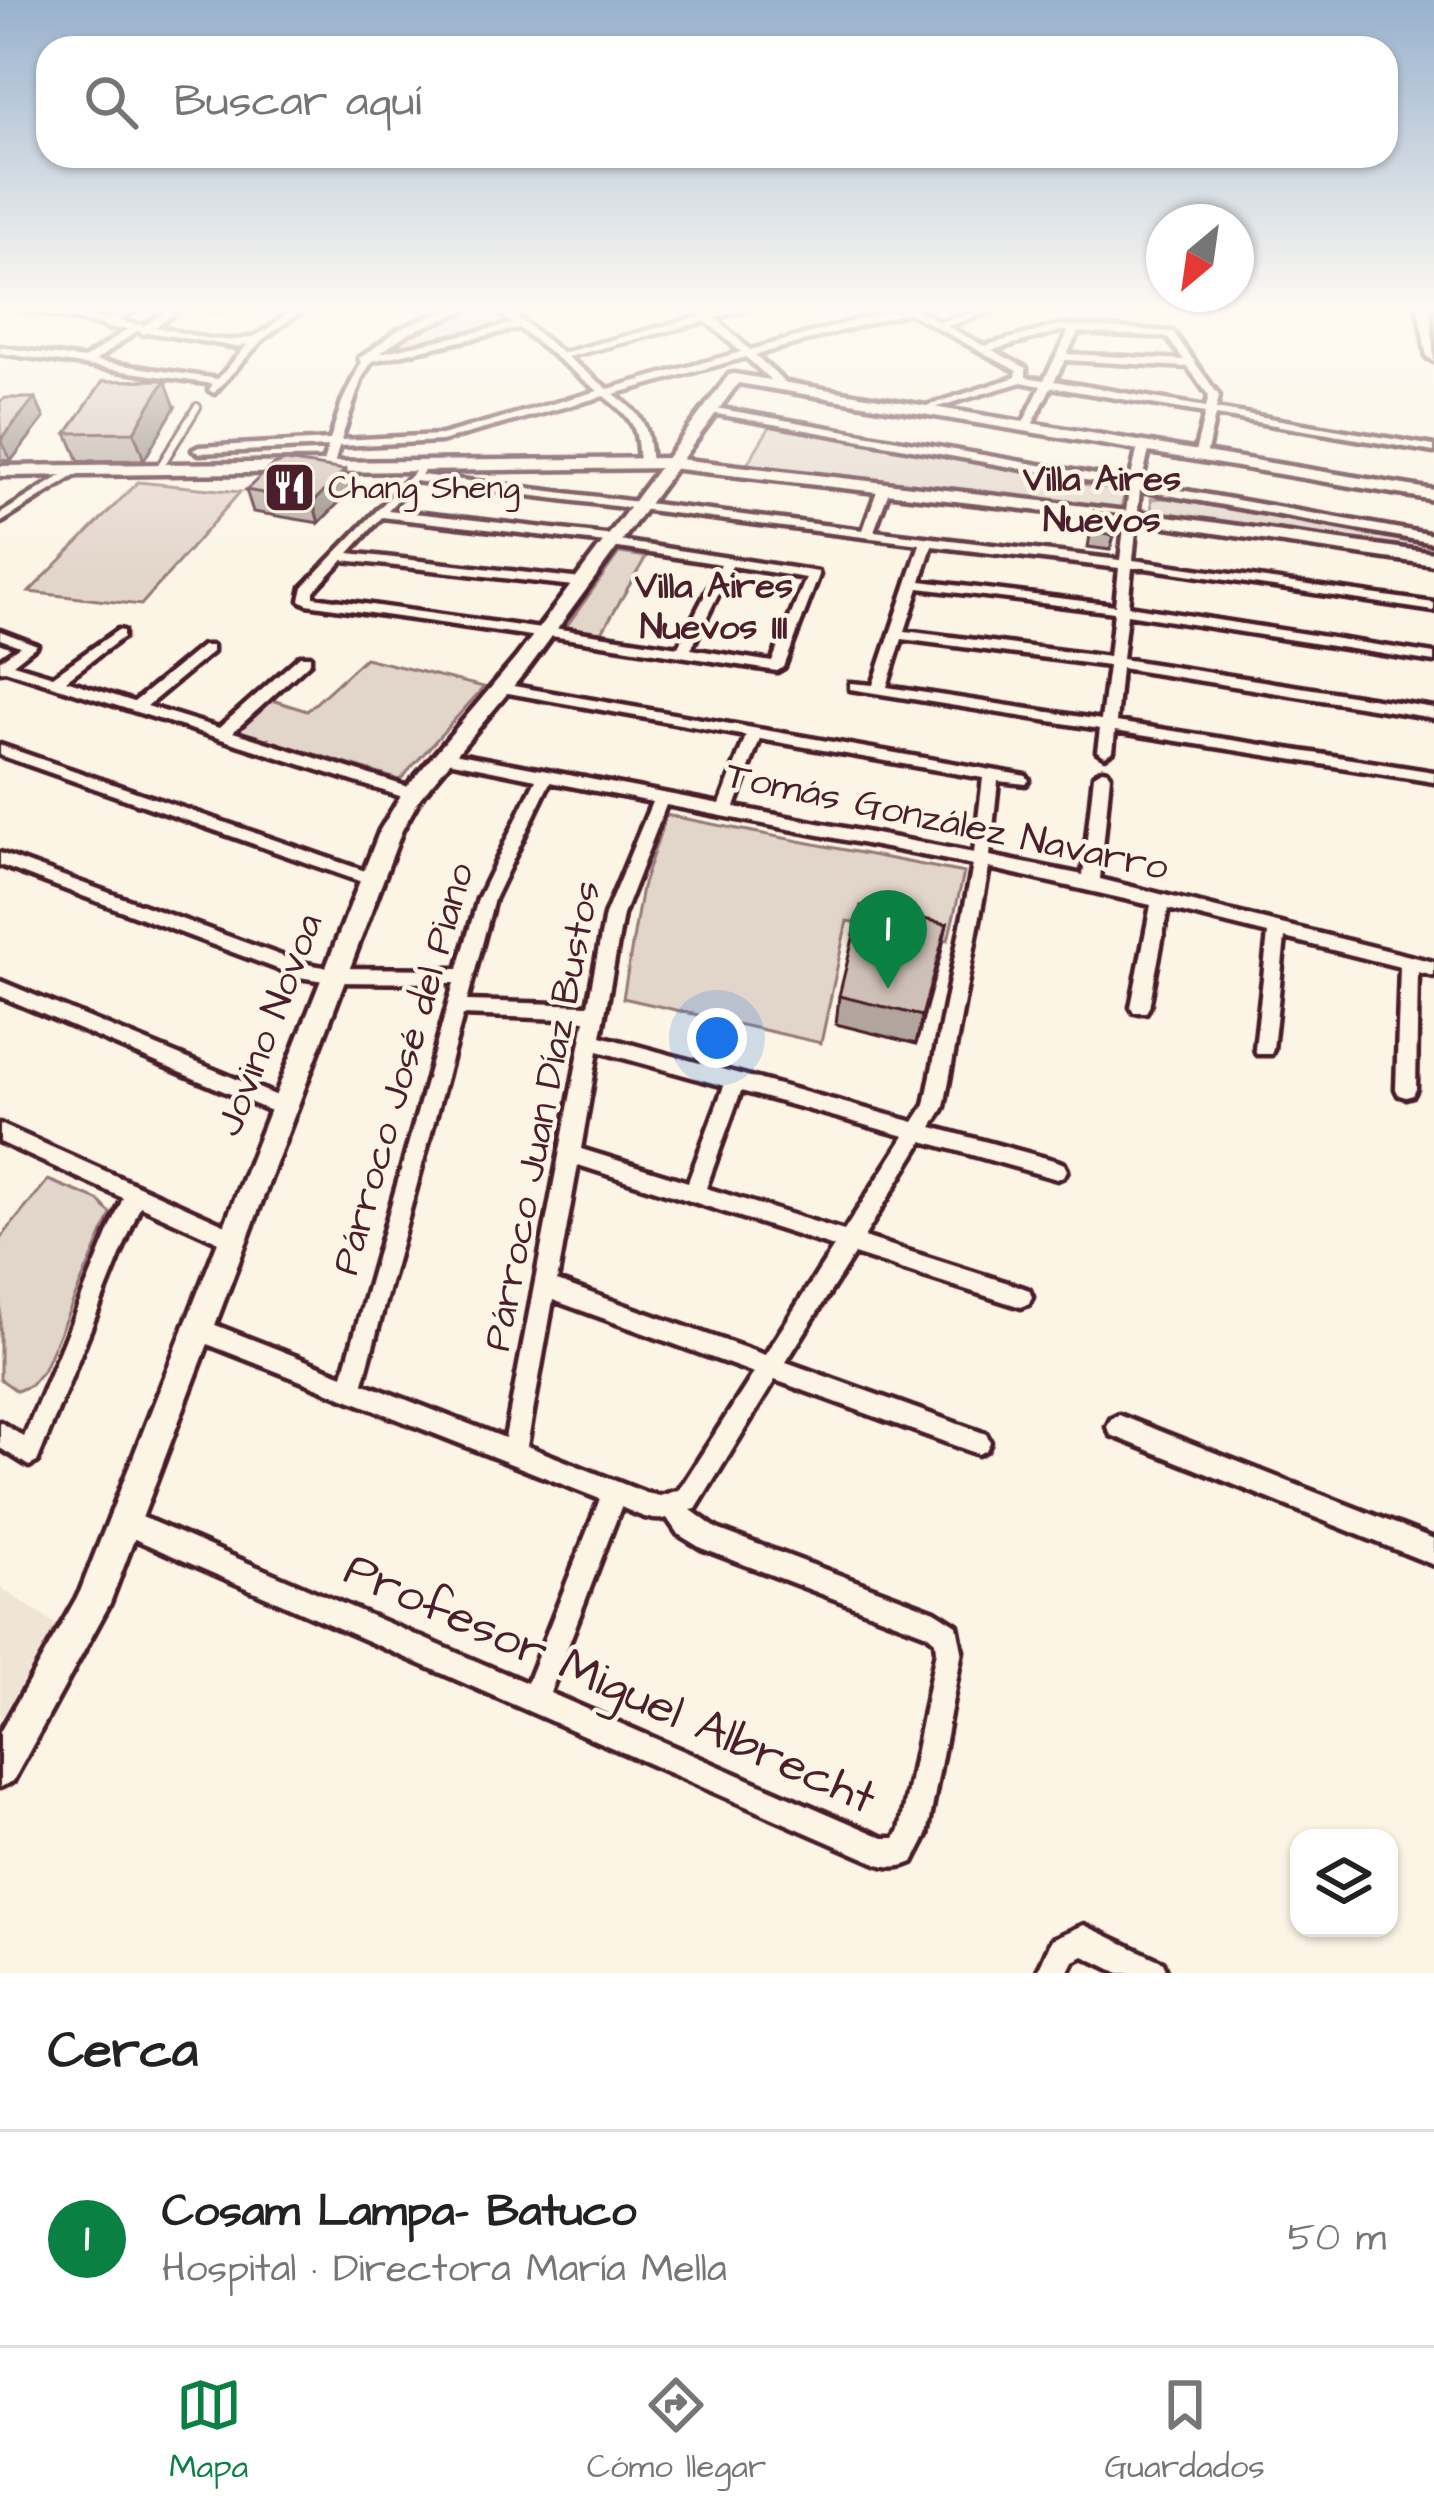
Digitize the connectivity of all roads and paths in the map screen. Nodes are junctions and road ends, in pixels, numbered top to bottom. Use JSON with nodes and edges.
{"nodes":[{"id":1,"x":350,"y":398,"type":"edge"},
{"id":2,"x":588,"y":398,"type":"edge"},
{"id":3,"x":613,"y":398,"type":"edge"},
{"id":4,"x":719,"y":398,"type":"edge"},
{"id":5,"x":855,"y":398,"type":"edge"},
{"id":6,"x":962,"y":398,"type":"edge"},
{"id":7,"x":1042,"y":398,"type":"edge"},
{"id":8,"x":1120,"y":398,"type":"edge"},
{"id":9,"x":1212,"y":398,"type":"edge"},
{"id":10,"x":196,"y":406,"type":"dead end"},
{"id":11,"x":710,"y":410,"type":"junction"},
{"id":12,"x":925,"y":410,"type":"junction"},
{"id":13,"x":1210,"y":413,"type":"junction"},
{"id":14,"x":1026,"y":427,"type":"junction"},
{"id":15,"x":334,"y":445,"type":"junction"},
{"id":16,"x":1144,"y":447,"type":"junction"},
{"id":17,"x":1434,"y":448,"type":"edge"},
{"id":18,"x":199,"y":449,"type":"dead end"},
{"id":19,"x":1200,"y":456,"type":"junction"},
{"id":20,"x":657,"y":464,"type":"junction"},
{"id":21,"x":327,"y":469,"type":"junction"},
{"id":22,"x":158,"y":470,"type":"junction"},
{"id":23,"x":0,"y":471,"type":"edge"},
{"id":24,"x":76,"y":471,"type":"junction"},
{"id":25,"x":417,"y":473,"type":"junction"},
{"id":26,"x":1136,"y":486,"type":"junction"},
{"id":27,"x":883,"y":491,"type":"junction"},
{"id":28,"x":1434,"y":495,"type":"edge"},
{"id":29,"x":642,"y":503,"type":"junction"},
{"id":30,"x":379,"y":513,"type":"junction"},
{"id":31,"x":1134,"y":518,"type":"junction"},
{"id":32,"x":0,"y":519,"type":"edge"},
{"id":33,"x":867,"y":534,"type":"junction"},
{"id":34,"x":1434,"y":539,"type":"edge"},
{"id":35,"x":928,"y":541,"type":"junction"},
{"id":36,"x":613,"y":542,"type":"junction"},
{"id":37,"x":339,"y":556,"type":"junction"},
{"id":38,"x":1434,"y":560,"type":"edge"},
{"id":39,"x":728,"y":562,"type":"junction"},
{"id":40,"x":1128,"y":564,"type":"junction"},
{"id":41,"x":582,"y":583,"type":"junction"},
{"id":42,"x":914,"y":584,"type":"junction"},
{"id":43,"x":1434,"y":607,"type":"edge"},
{"id":44,"x":1122,"y":612,"type":"junction"},
{"id":45,"x":546,"y":632,"type":"junction"},
{"id":46,"x":118,"y":634,"type":"dead end"},
{"id":47,"x":897,"y":634,"type":"junction"},
{"id":48,"x":0,"y":635,"type":"edge"},
{"id":49,"x":207,"y":649,"type":"dead end"},
{"id":50,"x":683,"y":652,"type":"junction"},
{"id":51,"x":305,"y":658,"type":"dead end"},
{"id":52,"x":1434,"y":658,"type":"edge"},
{"id":53,"x":1116,"y":664,"type":"junction"},
{"id":54,"x":2,"y":666,"type":"edge"},
{"id":55,"x":56,"y":681,"type":"junction"},
{"id":56,"x":855,"y":686,"type":"dead end"},
{"id":57,"x":502,"y":688,"type":"junction"},
{"id":58,"x":879,"y":689,"type":"junction"},
{"id":59,"x":137,"y":707,"type":"junction"},
{"id":60,"x":1434,"y":713,"type":"edge"},
{"id":61,"x":1108,"y":723,"type":"junction"},
{"id":62,"x":755,"y":733,"type":"junction"},
{"id":63,"x":222,"y":734,"type":"junction"},
{"id":64,"x":0,"y":750,"type":"edge"},
{"id":65,"x":1105,"y":752,"type":"dead end"},
{"id":66,"x":443,"y":756,"type":"junction"},
{"id":67,"x":991,"y":774,"type":"junction"},
{"id":68,"x":1102,"y":775,"type":"dead end"},
{"id":69,"x":545,"y":776,"type":"junction"},
{"id":70,"x":1434,"y":777,"type":"edge"},
{"id":71,"x":1021,"y":780,"type":"dead end"},
{"id":72,"x":412,"y":794,"type":"junction"},
{"id":73,"x":661,"y":798,"type":"junction"},
{"id":74,"x":726,"y":810,"type":"junction"},
{"id":75,"x":0,"y":860,"type":"edge"},
{"id":76,"x":982,"y":860,"type":"junction"},
{"id":77,"x":368,"y":878,"type":"junction"},
{"id":78,"x":1091,"y":883,"type":"junction"},
{"id":79,"x":1161,"y":899,"type":"junction"},
{"id":80,"x":1277,"y":929,"type":"junction"},
{"id":81,"x":1409,"y":963,"type":"junction"},
{"id":82,"x":1434,"y":969,"type":"edge"},
{"id":83,"x":330,"y":975,"type":"junction"},
{"id":84,"x":465,"y":976,"type":"junction"},
{"id":85,"x":0,"y":988,"type":"edge"},
{"id":86,"x":1140,"y":1007,"type":"dead end"},
{"id":87,"x":456,"y":1008,"type":"junction"},
{"id":88,"x":596,"y":1013,"type":"junction"},
{"id":89,"x":591,"y":1041,"type":"junction"},
{"id":90,"x":1264,"y":1049,"type":"dead end"},
{"id":91,"x":735,"y":1081,"type":"junction"},
{"id":92,"x":1406,"y":1089,"type":"dead end"},
{"id":93,"x":280,"y":1106,"type":"junction"},
{"id":94,"x":922,"y":1132,"type":"junction"},
{"id":95,"x":0,"y":1133,"type":"edge"},
{"id":96,"x":570,"y":1154,"type":"junction"},
{"id":97,"x":1057,"y":1169,"type":"dead end"},
{"id":98,"x":136,"y":1194,"type":"junction"},
{"id":99,"x":694,"y":1194,"type":"junction"},
{"id":100,"x":230,"y":1237,"type":"junction"},
{"id":101,"x":852,"y":1244,"type":"junction"},
{"id":102,"x":545,"y":1287,"type":"junction"},
{"id":103,"x":1021,"y":1297,"type":"dead end"},
{"id":104,"x":194,"y":1328,"type":"junction"},
{"id":105,"x":773,"y":1368,"type":"junction"},
{"id":106,"x":350,"y":1389,"type":"junction"},
{"id":107,"x":1119,"y":1427,"type":"dead end"},
{"id":108,"x":0,"y":1434,"type":"edge"},
{"id":109,"x":978,"y":1442,"type":"dead end"},
{"id":110,"x":514,"y":1454,"type":"junction"},
{"id":111,"x":614,"y":1493,"type":"junction"},
{"id":112,"x":674,"y":1507,"type":"junction"},
{"id":113,"x":123,"y":1521,"type":"junction"},
{"id":114,"x":1434,"y":1552,"type":"edge"},
{"id":115,"x":534,"y":1700,"type":"junction"},
{"id":116,"x":0,"y":1768,"type":"edge"},
{"id":117,"x":1052,"y":1973,"type":"edge"},
{"id":118,"x":1152,"y":1973,"type":"edge"}],
"edges":[{"from":1,"to":15,"type":"street"},
{"from":2,"to":15,"type":"street"},
{"from":3,"to":20,"type":"street"},
{"from":4,"to":11,"type":"street","name":"Jovino Novoa"},
{"from":5,"to":12,"type":"street"},
{"from":6,"to":12,"type":"street"},
{"from":7,"to":14,"type":"street"},
{"from":8,"to":13,"type":"street"},
{"from":9,"to":13,"type":"street"},
{"from":10,"to":22,"type":"lane"},
{"from":11,"to":20,"type":"street","name":"Jovino Novoa"},
{"from":11,"to":26,"type":"street"},
{"from":12,"to":14,"type":"street"},
{"from":13,"to":17,"type":"street"},
{"from":13,"to":19,"type":"street"},
{"from":14,"to":16,"type":"street"},
{"from":15,"to":18,"type":"street"},
{"from":15,"to":21,"type":"street"},
{"from":16,"to":19,"type":"street"},
{"from":16,"to":26,"type":"street"},
{"from":19,"to":28,"type":"street"},
{"from":20,"to":25,"type":"main road"},
{"from":20,"to":27,"type":"main road"},
{"from":20,"to":29,"type":"street","name":"Jovino Novoa"},
{"from":21,"to":22,"type":"main road"},
{"from":21,"to":25,"type":"main road"},
{"from":22,"to":24,"type":"main road"},
{"from":23,"to":24,"type":"main road"},
{"from":24,"to":32,"type":"street"},
{"from":25,"to":29,"type":"street"},
{"from":25,"to":30,"type":"street"},
{"from":26,"to":31,"type":"street"},
{"from":26,"to":34,"type":"street"},
{"from":27,"to":31,"type":"main road"},
{"from":27,"to":33,"type":"street"},
{"from":29,"to":33,"type":"street"},
{"from":29,"to":36,"type":"street","name":"Jovino Novoa"},
{"from":30,"to":36,"type":"street"},
{"from":30,"to":37,"type":"street"},
{"from":31,"to":38,"type":"main road"},
{"from":31,"to":40,"type":"street"},
{"from":33,"to":35,"type":"street"},
{"from":35,"to":40,"type":"street"},
{"from":35,"to":42,"type":"street"},
{"from":36,"to":39,"type":"street"},
{"from":36,"to":41,"type":"street","name":"Jovino Novoa"},
{"from":37,"to":41,"type":"street"},
{"from":37,"to":45,"type":"street"},
{"from":39,"to":50,"type":"street"},
{"from":39,"to":50,"type":"street"},
{"from":40,"to":43,"type":"street"},
{"from":40,"to":44,"type":"street"},
{"from":41,"to":45,"type":"street","name":"Jovino Novoa"},
{"from":42,"to":44,"type":"street"},
{"from":42,"to":47,"type":"street"},
{"from":44,"to":52,"type":"street"},
{"from":44,"to":53,"type":"street"},
{"from":45,"to":50,"type":"street"},
{"from":45,"to":57,"type":"street","name":"Jovino Novoa"},
{"from":46,"to":55,"type":"street"},
{"from":47,"to":53,"type":"street"},
{"from":47,"to":58,"type":"street"},
{"from":48,"to":54,"type":"street"},
{"from":49,"to":59,"type":"street"},
{"from":51,"to":63,"type":"street"},
{"from":53,"to":60,"type":"street"},
{"from":53,"to":61,"type":"street"},
{"from":54,"to":55,"type":"street"},
{"from":55,"to":59,"type":"street"},
{"from":56,"to":58,"type":"street"},
{"from":57,"to":62,"type":"street"},
{"from":57,"to":66,"type":"street","name":"Jovino Novoa"},
{"from":58,"to":61,"type":"street"},
{"from":59,"to":63,"type":"street"},
{"from":61,"to":65,"type":"street"},
{"from":61,"to":70,"type":"street"},
{"from":62,"to":67,"type":"street"},
{"from":62,"to":74,"type":"street"},
{"from":63,"to":72,"type":"street"},
{"from":64,"to":77,"type":"street"},
{"from":66,"to":69,"type":"street","name":"Tomás González Navarro"},
{"from":66,"to":72,"type":"street","name":"Jovino Novoa"},
{"from":67,"to":71,"type":"street"},
{"from":67,"to":76,"type":"street"},
{"from":68,"to":78,"type":"street"},
{"from":69,"to":73,"type":"street","name":"Tomás González Navarro"},
{"from":69,"to":84,"type":"street","name":"Párroco José del Piano"},
{"from":72,"to":77,"type":"street","name":"Jovino Novoa"},
{"from":73,"to":74,"type":"street","name":"Tomás González Navarro"},
{"from":73,"to":88,"type":"street","name":"Párroco Juan Díaz Bustos"},
{"from":74,"to":76,"type":"street","name":"Tomás González Navarro"},
{"from":75,"to":83,"type":"street"},
{"from":76,"to":78,"type":"street","name":"Tomás González Navarro"},
{"from":76,"to":94,"type":"street"},
{"from":77,"to":83,"type":"street","name":"Jovino Novoa"},
{"from":78,"to":79,"type":"street","name":"Tomás González Navarro"},
{"from":79,"to":80,"type":"street","name":"Tomás González Navarro"},
{"from":79,"to":86,"type":"street"},
{"from":80,"to":81,"type":"street","name":"Tomás González Navarro"},
{"from":80,"to":90,"type":"street"},
{"from":81,"to":82,"type":"street","name":"Tomás González Navarro"},
{"from":81,"to":92,"type":"street"},
{"from":83,"to":84,"type":"street"},
{"from":83,"to":93,"type":"street","name":"Jovino Novoa"},
{"from":84,"to":87,"type":"street","name":"Párroco José del Piano"},
{"from":85,"to":93,"type":"street"},
{"from":87,"to":88,"type":"street"},
{"from":87,"to":106,"type":"street","name":"Párroco José del Piano"},
{"from":88,"to":89,"type":"street","name":"Párroco Juan Díaz Bustos"},
{"from":89,"to":91,"type":"street"},
{"from":89,"to":96,"type":"street","name":"Párroco Juan Díaz Bustos"},
{"from":91,"to":94,"type":"street"},
{"from":91,"to":99,"type":"street"},
{"from":93,"to":100,"type":"street","name":"Jovino Novoa"},
{"from":94,"to":97,"type":"street"},
{"from":94,"to":101,"type":"street"},
{"from":95,"to":98,"type":"street"},
{"from":96,"to":99,"type":"street"},
{"from":96,"to":102,"type":"street","name":"Párroco Juan Díaz Bustos"},
{"from":98,"to":100,"type":"street"},
{"from":98,"to":108,"type":"street"},
{"from":99,"to":101,"type":"street"},
{"from":100,"to":104,"type":"street","name":"Jovino Novoa"},
{"from":101,"to":103,"type":"street"},
{"from":101,"to":105,"type":"street"},
{"from":102,"to":105,"type":"street"},
{"from":102,"to":110,"type":"street","name":"Párroco Juan Díaz Bustos"},
{"from":104,"to":106,"type":"street"},
{"from":104,"to":113,"type":"street","name":"Jovino Novoa"},
{"from":105,"to":109,"type":"street"},
{"from":105,"to":112,"type":"street"},
{"from":106,"to":110,"type":"street"},
{"from":107,"to":114,"type":"street"},
{"from":110,"to":111,"type":"street"},
{"from":111,"to":112,"type":"street"},
{"from":111,"to":115,"type":"street"},
{"from":112,"to":115,"type":"street","name":"Profesor Miguel Albrecht"},
{"from":113,"to":115,"type":"street","name":"Profesor Miguel Albrecht"},
{"from":113,"to":116,"type":"street","name":"Jovino Novoa"},
{"from":117,"to":118,"type":"street"}]}
